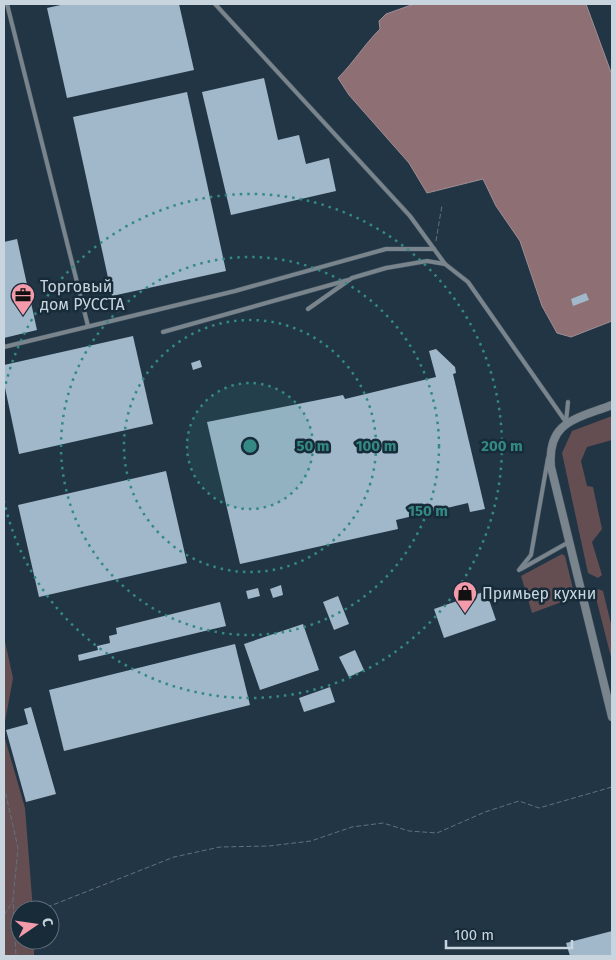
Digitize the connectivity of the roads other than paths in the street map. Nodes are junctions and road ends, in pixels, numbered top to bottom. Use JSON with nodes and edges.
{"nodes":[{"id":1,"x":7,"y":4,"type":"edge"},
{"id":2,"x":215,"y":4,"type":"edge"},
{"id":3,"x":434,"y":249,"type":"junction"},
{"id":4,"x":445,"y":264,"type":"junction"},
{"id":5,"x":352,"y":278,"type":"junction"},
{"id":6,"x":308,"y":309,"type":"dead end"},
{"id":7,"x":88,"y":326,"type":"junction"},
{"id":8,"x":163,"y":332,"type":"dead end"},
{"id":9,"x":4,"y":348,"type":"edge"},
{"id":10,"x":568,"y":402,"type":"dead end"},
{"id":11,"x":612,"y":405,"type":"edge"},
{"id":12,"x":566,"y":422,"type":"junction"},
{"id":13,"x":550,"y":449,"type":"junction"},
{"id":14,"x":569,"y":542,"type":"junction"},
{"id":15,"x":610,"y":696,"type":"edge"},
{"id":16,"x":612,"y":717,"type":"edge"}],
"edges":[{"from":1,"to":7,"type":"lane"},
{"from":2,"to":3,"type":"lane"},
{"from":3,"to":4,"type":"lane"},
{"from":3,"to":7,"type":"lane"},
{"from":4,"to":5,"type":"lane"},
{"from":4,"to":12,"type":"lane"},
{"from":5,"to":6,"type":"lane"},
{"from":5,"to":8,"type":"lane"},
{"from":7,"to":9,"type":"lane"},
{"from":10,"to":12,"type":"lane"},
{"from":11,"to":12,"type":"street"},
{"from":12,"to":13,"type":"street"},
{"from":13,"to":14,"type":"street"},
{"from":13,"to":14,"type":"lane"},
{"from":14,"to":15,"type":"street"},
{"from":15,"to":16,"type":"street"}]}
